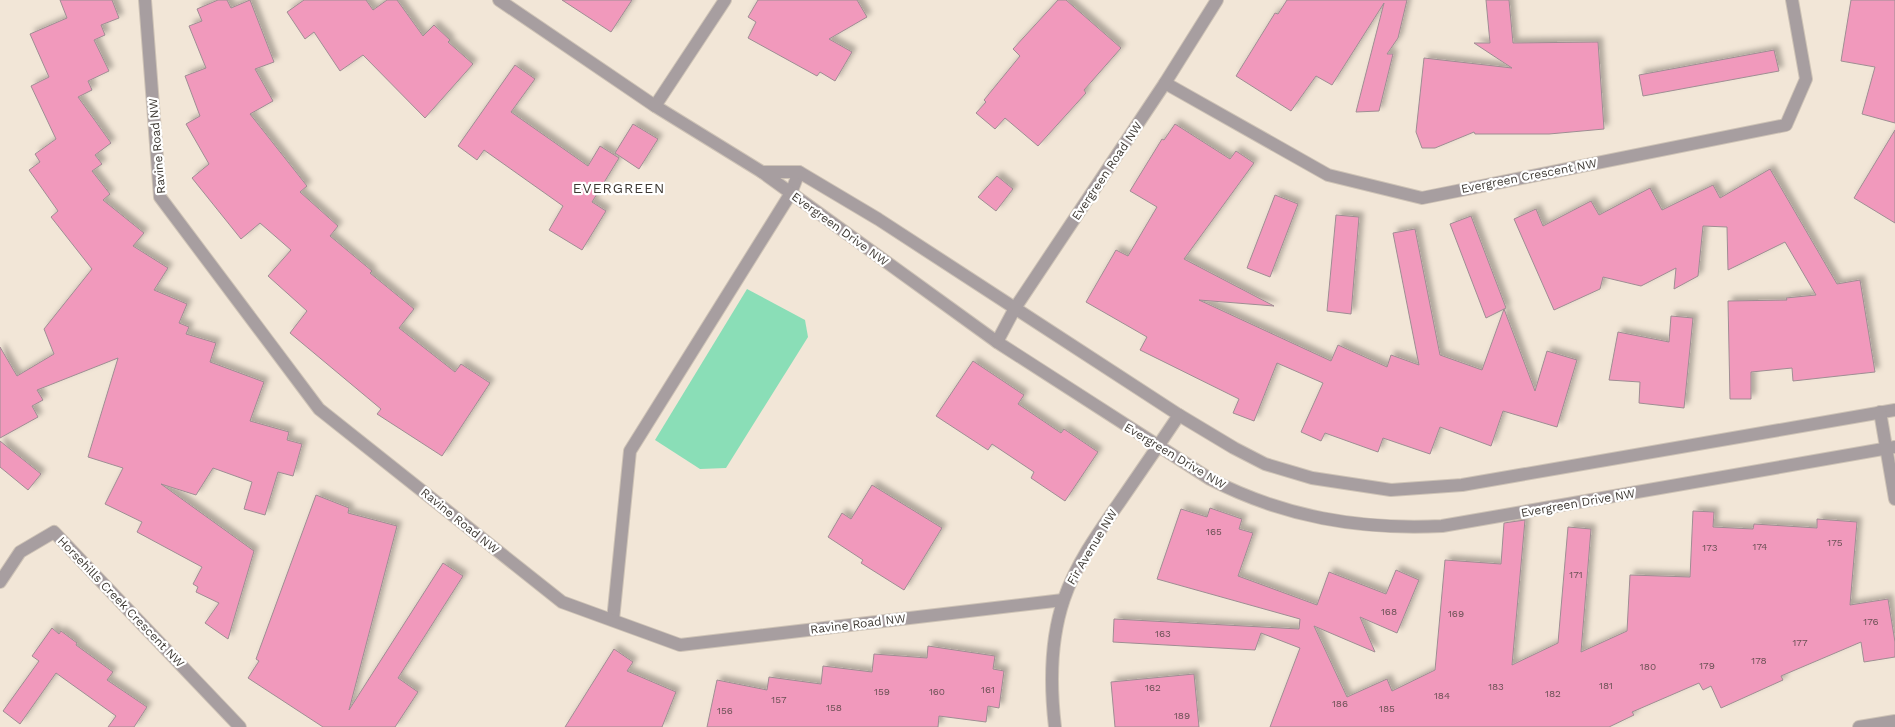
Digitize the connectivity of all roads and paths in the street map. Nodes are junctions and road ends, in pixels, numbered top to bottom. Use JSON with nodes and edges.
{"nodes":[{"id":1,"x":145,"y":0,"type":"edge"},
{"id":2,"x":499,"y":0,"type":"edge"},
{"id":3,"x":725,"y":0,"type":"edge"},
{"id":4,"x":1217,"y":0,"type":"edge"},
{"id":5,"x":1792,"y":0,"type":"edge"},
{"id":6,"x":1165,"y":83,"type":"junction"},
{"id":7,"x":656,"y":106,"type":"junction"},
{"id":8,"x":762,"y":172,"type":"junction"},
{"id":9,"x":799,"y":172,"type":"junction"},
{"id":10,"x":791,"y":192,"type":"junction"},
{"id":11,"x":1015,"y":308,"type":"junction"},
{"id":12,"x":996,"y":342,"type":"junction"},
{"id":13,"x":1895,"y":410,"type":"edge"},
{"id":14,"x":1880,"y":412,"type":"junction"},
{"id":15,"x":1179,"y":415,"type":"junction"},
{"id":16,"x":1158,"y":447,"type":"junction"},
{"id":17,"x":1890,"y":448,"type":"edge"},
{"id":18,"x":1895,"y":499,"type":"edge"},
{"id":19,"x":0,"y":582,"type":"edge"},
{"id":20,"x":1063,"y":600,"type":"junction"},
{"id":21,"x":613,"y":620,"type":"junction"},
{"id":22,"x":1895,"y":721,"type":"edge"},
{"id":23,"x":240,"y":727,"type":"edge"},
{"id":24,"x":1055,"y":727,"type":"edge"},
{"id":25,"x":1859,"y":727,"type":"edge"}],
"edges":[{"from":1,"to":21,"type":"street","name":"Ravine Road NW"},
{"from":2,"to":7,"type":"street","name":"Evergreen Drive NW"},
{"from":3,"to":7,"type":"street"},
{"from":4,"to":6,"type":"street","name":"Evergreen Road NW"},
{"from":5,"to":6,"type":"street","name":"Evergreen Crescent NW"},
{"from":6,"to":11,"type":"street","name":"Evergreen Road NW"},
{"from":7,"to":8,"type":"street","name":"Evergreen Drive NW"},
{"from":8,"to":9,"type":"street","name":"Evergreen Drive NW"},
{"from":8,"to":10,"type":"street","name":"Evergreen Drive NW"},
{"from":9,"to":10,"type":"street"},
{"from":9,"to":11,"type":"street","name":"Evergreen Drive NW"},
{"from":10,"to":12,"type":"street","name":"Evergreen Drive NW"},
{"from":10,"to":21,"type":"street"},
{"from":11,"to":12,"type":"street","name":"Evergreen Road NW"},
{"from":11,"to":15,"type":"street","name":"Evergreen Drive NW"},
{"from":12,"to":16,"type":"street","name":"Evergreen Drive NW"},
{"from":13,"to":14,"type":"street","name":"Evergreen Drive NW"},
{"from":14,"to":15,"type":"street","name":"Evergreen Drive NW"},
{"from":14,"to":17,"type":"street"},
{"from":15,"to":16,"type":"street","name":"Fir Avenue NW"},
{"from":16,"to":17,"type":"street","name":"Evergreen Drive NW"},
{"from":16,"to":20,"type":"street","name":"Fir Avenue NW"},
{"from":17,"to":18,"type":"street"},
{"from":19,"to":23,"type":"street","name":"Horsehills Creek Crescent NW"},
{"from":20,"to":21,"type":"street","name":"Ravine Road NW"},
{"from":20,"to":24,"type":"street","name":"Fir Avenue NW"},
{"from":22,"to":25,"type":"street"}]}
